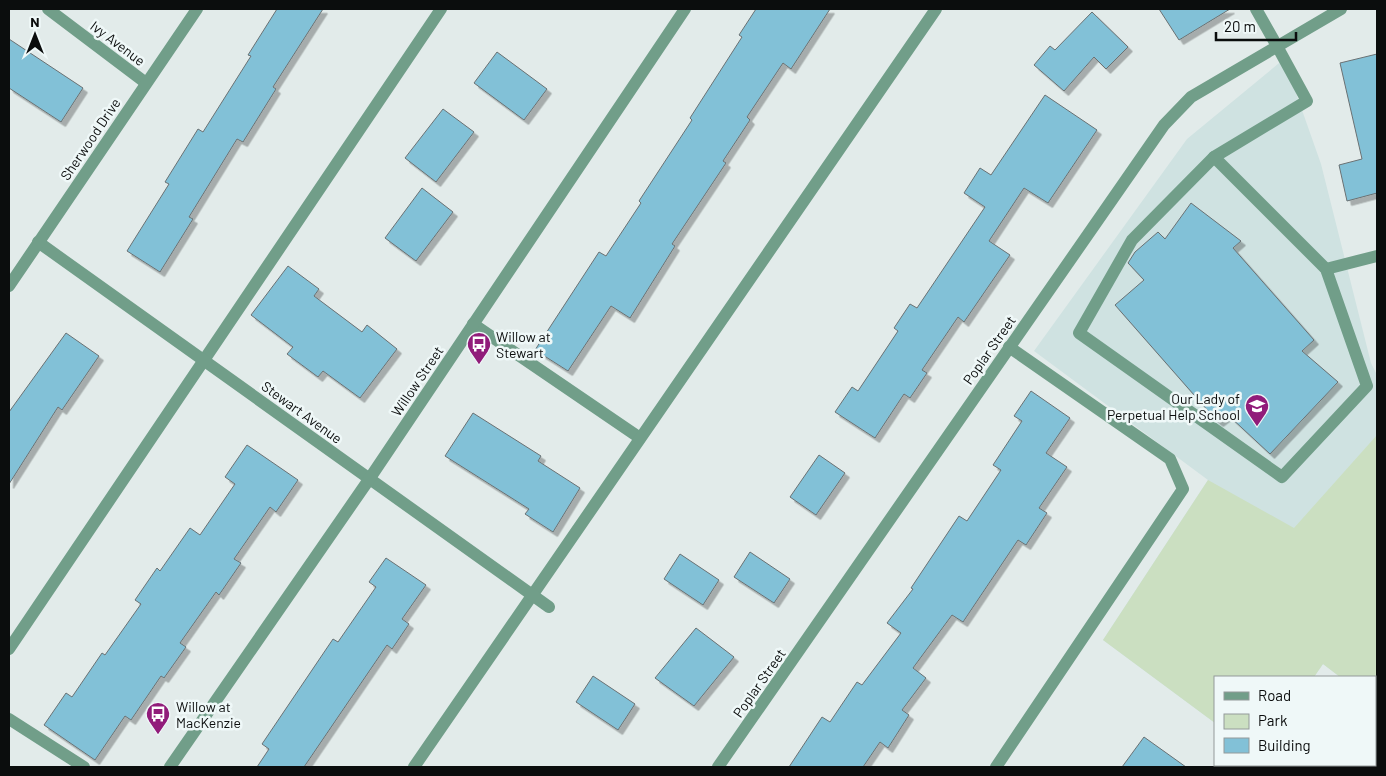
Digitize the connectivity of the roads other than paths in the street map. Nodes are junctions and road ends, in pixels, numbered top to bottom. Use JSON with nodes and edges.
{"nodes":[{"id":1,"x":48,"y":9,"type":"edge"},
{"id":2,"x":197,"y":9,"type":"edge"},
{"id":3,"x":441,"y":9,"type":"edge"},
{"id":4,"x":684,"y":9,"type":"edge"},
{"id":5,"x":936,"y":9,"type":"edge"},
{"id":6,"x":1256,"y":9,"type":"edge"},
{"id":7,"x":1341,"y":9,"type":"edge"},
{"id":8,"x":1277,"y":46,"type":"junction"},
{"id":9,"x":146,"y":83,"type":"junction"},
{"id":10,"x":1214,"y":157,"type":"junction"},
{"id":11,"x":38,"y":242,"type":"junction"},
{"id":12,"x":1377,"y":256,"type":"edge"},
{"id":13,"x":1326,"y":269,"type":"junction"},
{"id":14,"x":9,"y":286,"type":"edge"},
{"id":15,"x":473,"y":324,"type":"junction"},
{"id":16,"x":1009,"y":348,"type":"junction"},
{"id":17,"x":204,"y":360,"type":"junction"},
{"id":18,"x":640,"y":438,"type":"junction"},
{"id":19,"x":370,"y":478,"type":"junction"},
{"id":20,"x":532,"y":595,"type":"junction"},
{"id":21,"x":549,"y":607,"type":"dead end"},
{"id":22,"x":9,"y":649,"type":"edge"},
{"id":23,"x":9,"y":719,"type":"edge"},
{"id":24,"x":84,"y":767,"type":"edge"},
{"id":25,"x":170,"y":767,"type":"edge"},
{"id":26,"x":414,"y":767,"type":"edge"},
{"id":27,"x":718,"y":767,"type":"edge"},
{"id":28,"x":996,"y":767,"type":"edge"}],
"edges":[{"from":1,"to":9,"type":"street","name":"Ivy Avenue"},
{"from":2,"to":9,"type":"street","name":"Sherwood Drive"},
{"from":3,"to":17,"type":"street"},
{"from":4,"to":15,"type":"street","name":"Willow Street"},
{"from":5,"to":18,"type":"street"},
{"from":6,"to":8,"type":"street"},
{"from":7,"to":8,"type":"street","name":"Poplar Street"},
{"from":8,"to":10,"type":"street"},
{"from":8,"to":16,"type":"street","name":"Poplar Street"},
{"from":9,"to":11,"type":"street","name":"Sherwood Drive"},
{"from":10,"to":13,"type":"street"},
{"from":10,"to":13,"type":"street"},
{"from":11,"to":14,"type":"street","name":"Sherwood Drive"},
{"from":11,"to":17,"type":"street","name":"Stewart Avenue"},
{"from":12,"to":13,"type":"street"},
{"from":15,"to":18,"type":"street"},
{"from":15,"to":19,"type":"street","name":"Willow Street"},
{"from":16,"to":27,"type":"street","name":"Poplar Street"},
{"from":16,"to":28,"type":"street"},
{"from":17,"to":19,"type":"street","name":"Stewart Avenue"},
{"from":17,"to":22,"type":"street"},
{"from":18,"to":20,"type":"street"},
{"from":19,"to":20,"type":"street","name":"Stewart Avenue"},
{"from":19,"to":25,"type":"street","name":"Willow Street"},
{"from":20,"to":21,"type":"street","name":"Stewart Avenue"},
{"from":20,"to":26,"type":"street"},
{"from":23,"to":24,"type":"street"}]}
